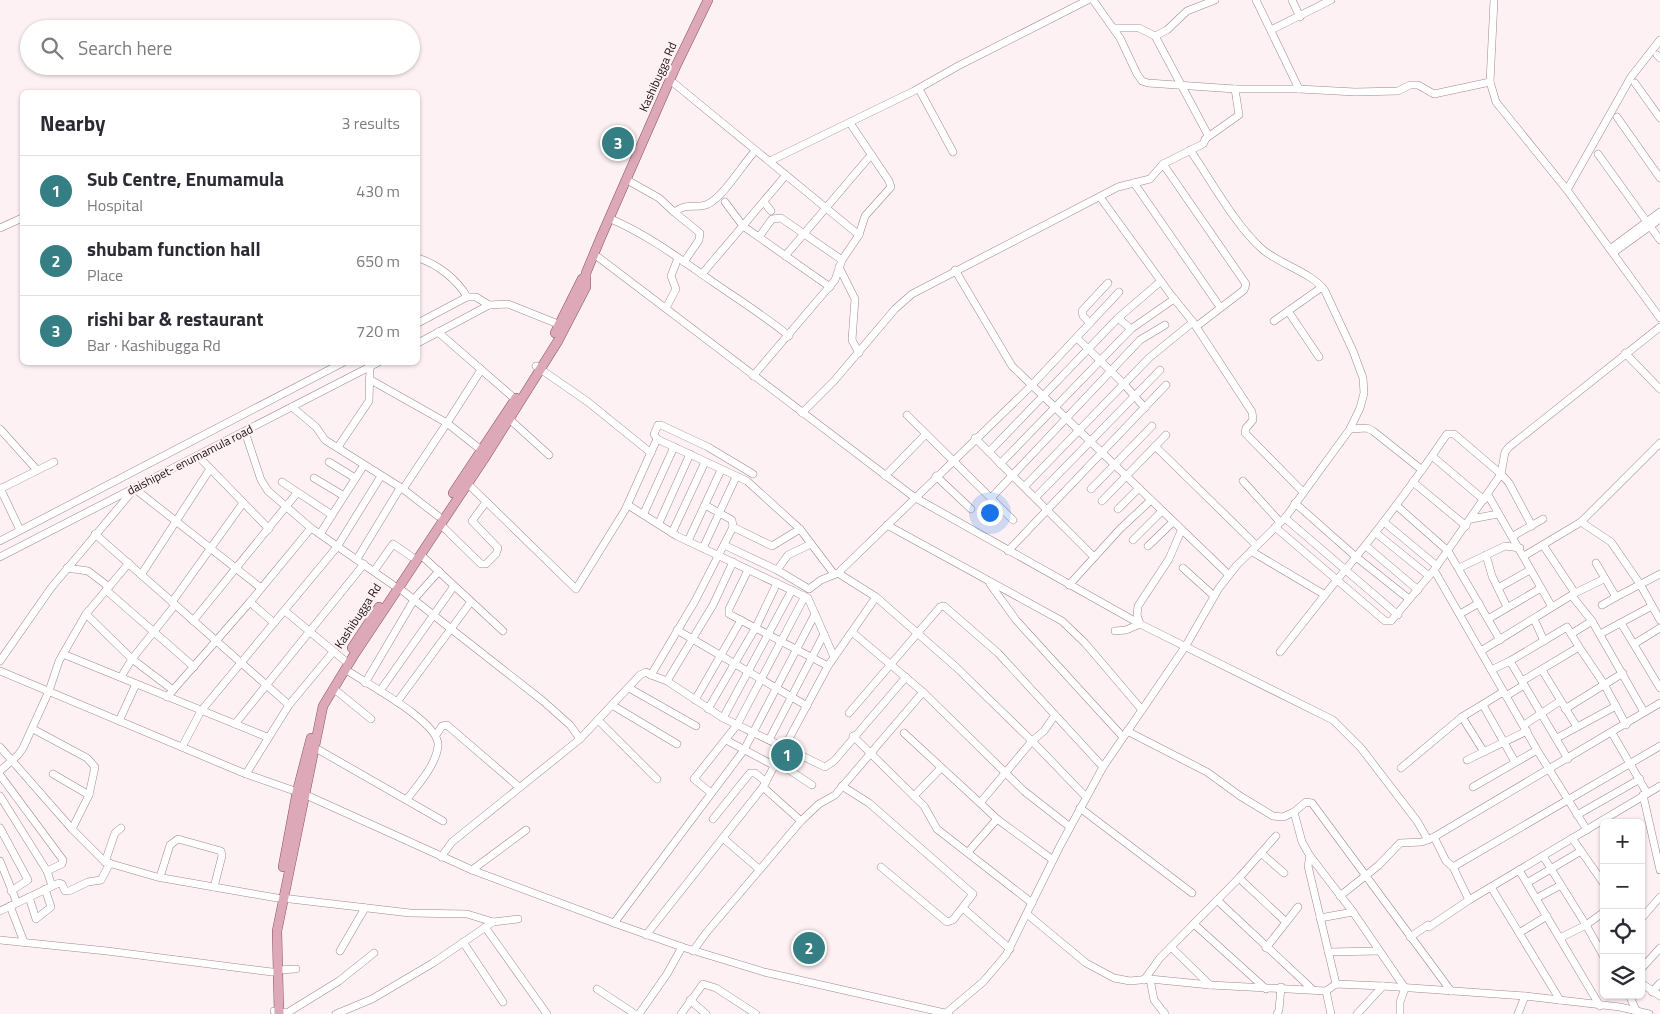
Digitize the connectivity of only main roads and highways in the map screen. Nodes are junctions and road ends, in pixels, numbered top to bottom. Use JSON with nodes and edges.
{"nodes":[{"id":1,"x":708,"y":0,"type":"edge"},
{"id":2,"x":538,"y":368,"type":"junction"},
{"id":3,"x":507,"y":416,"type":"junction"},
{"id":4,"x":464,"y":480,"type":"junction"},
{"id":5,"x":344,"y":665,"type":"junction"},
{"id":6,"x":312,"y":746,"type":"junction"},
{"id":7,"x":276,"y":1013,"type":"edge"}],
"edges":[{"from":1,"to":2,"type":"main road","name":"Kashibugga Rd"},
{"from":2,"to":3,"type":"main road","name":"Kashibugga Rd"},
{"from":2,"to":3,"type":"main road","name":"Kashibugga Rd"},
{"from":3,"to":4,"type":"main road","name":"Kashibugga Rd"},
{"from":3,"to":4,"type":"main road","name":"Kashibugga Rd"},
{"from":4,"to":5,"type":"main road","name":"Kashibugga Rd"},
{"from":5,"to":6,"type":"main road","name":"Kashibugga Rd"},
{"from":5,"to":6,"type":"main road","name":"Kashibugga Rd"},
{"from":6,"to":7,"type":"main road","name":"Kashibugga Rd"}]}
